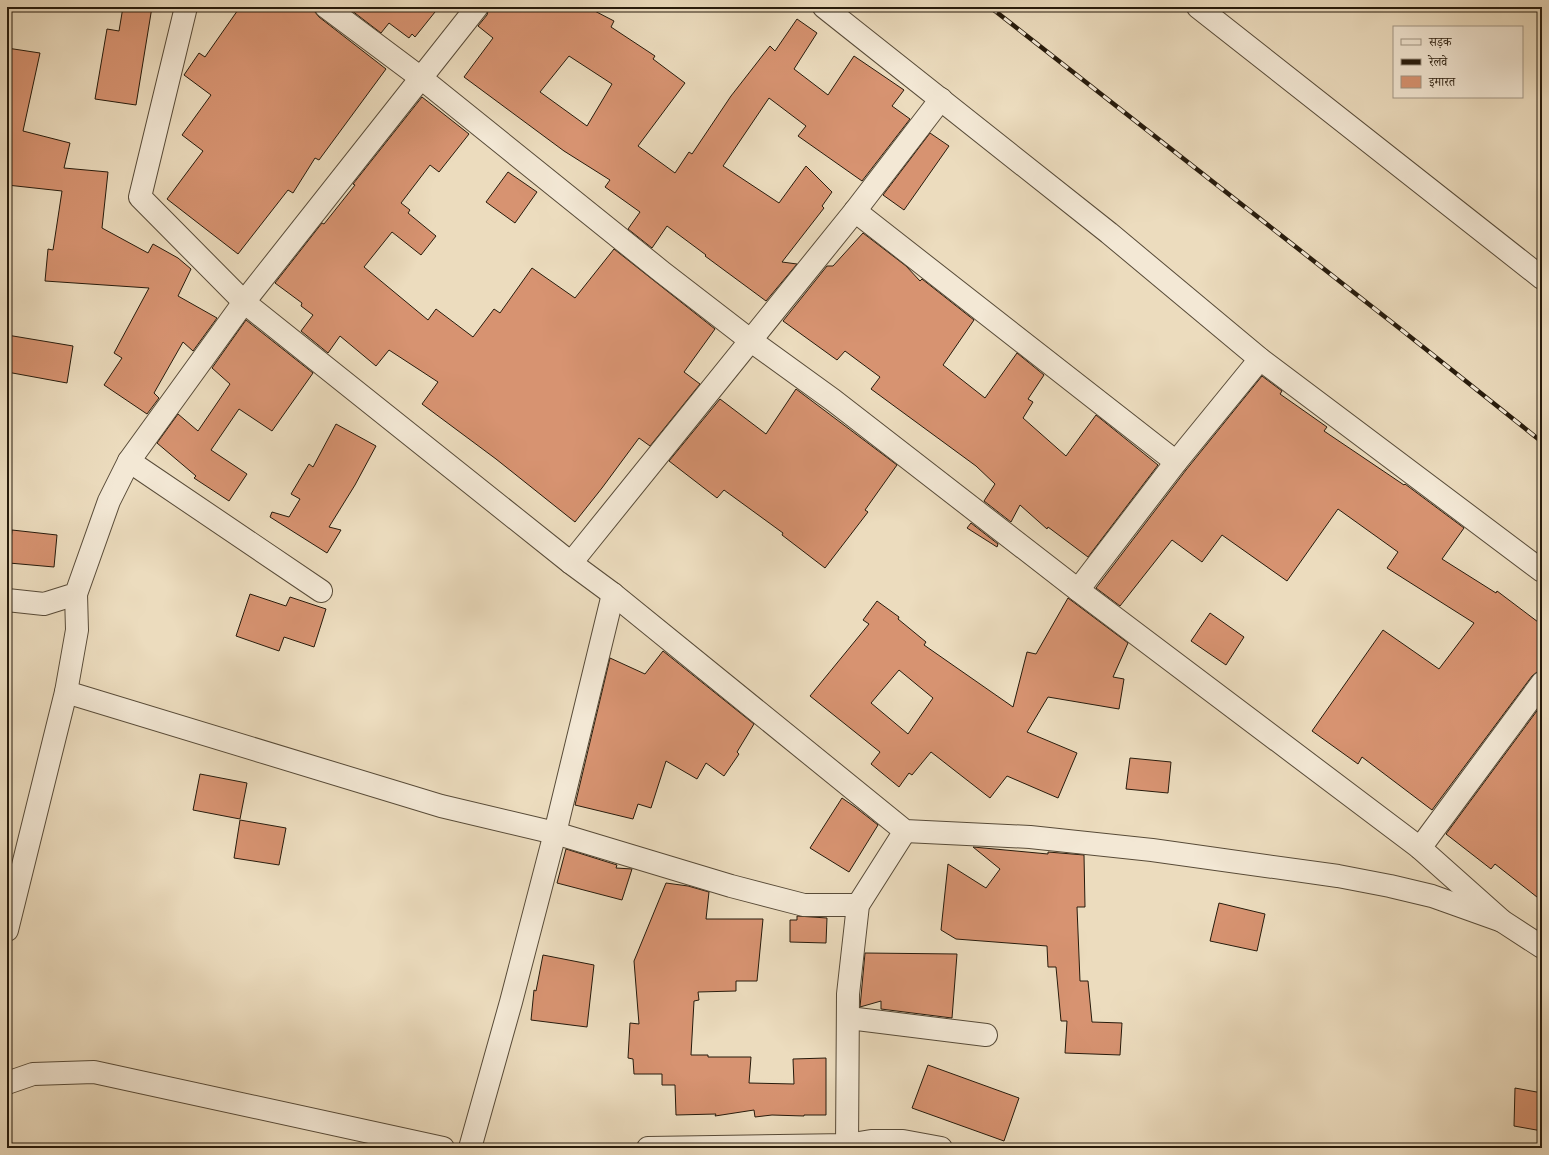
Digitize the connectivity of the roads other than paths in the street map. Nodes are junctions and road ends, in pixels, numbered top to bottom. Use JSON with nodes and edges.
{"nodes":[{"id":1,"x":186,"y":7,"type":"edge"},
{"id":2,"x":326,"y":7,"type":"edge"},
{"id":3,"x":477,"y":7,"type":"edge"},
{"id":4,"x":824,"y":7,"type":"edge"},
{"id":5,"x":1198,"y":7,"type":"edge"},
{"id":6,"x":421,"y":78,"type":"junction"},
{"id":7,"x":941,"y":99,"type":"junction"},
{"id":8,"x":855,"y":211,"type":"junction"},
{"id":9,"x":1539,"y":270,"type":"edge"},
{"id":10,"x":244,"y":302,"type":"junction"},
{"id":11,"x":750,"y":340,"type":"junction"},
{"id":12,"x":1260,"y":359,"type":"junction"},
{"id":13,"x":129,"y":461,"type":"junction"},
{"id":14,"x":1176,"y":462,"type":"junction"},
{"id":15,"x":571,"y":563,"type":"junction"},
{"id":16,"x":1542,"y":571,"type":"edge"},
{"id":17,"x":1078,"y":590,"type":"junction"},
{"id":18,"x":321,"y":591,"type":"dead end"},
{"id":19,"x":76,"y":594,"type":"junction"},
{"id":20,"x":613,"y":594,"type":"junction"},
{"id":21,"x":7,"y":600,"type":"edge"},
{"id":22,"x":1542,"y":683,"type":"edge"},
{"id":23,"x":66,"y":692,"type":"junction"},
{"id":24,"x":905,"y":830,"type":"junction"},
{"id":25,"x":555,"y":833,"type":"junction"},
{"id":26,"x":1420,"y":848,"type":"junction"},
{"id":27,"x":858,"y":905,"type":"junction"},
{"id":28,"x":1502,"y":921,"type":"junction"},
{"id":29,"x":7,"y":928,"type":"edge"},
{"id":30,"x":1542,"y":947,"type":"edge"},
{"id":31,"x":848,"y":1018,"type":"junction"},
{"id":32,"x":986,"y":1035,"type":"dead end"},
{"id":33,"x":7,"y":1083,"type":"edge"},
{"id":34,"x":847,"y":1146,"type":"edge"},
{"id":35,"x":444,"y":1148,"type":"edge"},
{"id":36,"x":470,"y":1148,"type":"edge"},
{"id":37,"x":648,"y":1148,"type":"edge"},
{"id":38,"x":941,"y":1148,"type":"edge"}],
"edges":[{"from":1,"to":10,"type":"street"},
{"from":2,"to":6,"type":"street"},
{"from":3,"to":6,"type":"street"},
{"from":4,"to":7,"type":"street"},
{"from":5,"to":9,"type":"street"},
{"from":6,"to":10,"type":"street"},
{"from":6,"to":11,"type":"street"},
{"from":7,"to":8,"type":"street"},
{"from":7,"to":12,"type":"street"},
{"from":8,"to":11,"type":"street"},
{"from":8,"to":14,"type":"street"},
{"from":10,"to":13,"type":"street"},
{"from":10,"to":15,"type":"street"},
{"from":11,"to":15,"type":"street"},
{"from":11,"to":17,"type":"street"},
{"from":12,"to":14,"type":"street"},
{"from":12,"to":16,"type":"street"},
{"from":13,"to":18,"type":"street"},
{"from":13,"to":19,"type":"street"},
{"from":14,"to":17,"type":"street"},
{"from":15,"to":20,"type":"street"},
{"from":17,"to":26,"type":"street"},
{"from":19,"to":21,"type":"street"},
{"from":19,"to":23,"type":"street"},
{"from":20,"to":24,"type":"street"},
{"from":20,"to":25,"type":"street"},
{"from":22,"to":26,"type":"street"},
{"from":23,"to":25,"type":"street"},
{"from":23,"to":29,"type":"street"},
{"from":24,"to":27,"type":"street"},
{"from":24,"to":28,"type":"street"},
{"from":25,"to":27,"type":"street"},
{"from":25,"to":36,"type":"street"},
{"from":26,"to":28,"type":"street"},
{"from":27,"to":31,"type":"street"},
{"from":28,"to":30,"type":"street"},
{"from":31,"to":32,"type":"street"},
{"from":31,"to":34,"type":"street"},
{"from":33,"to":35,"type":"street"},
{"from":34,"to":37,"type":"street"},
{"from":34,"to":38,"type":"street"}]}
